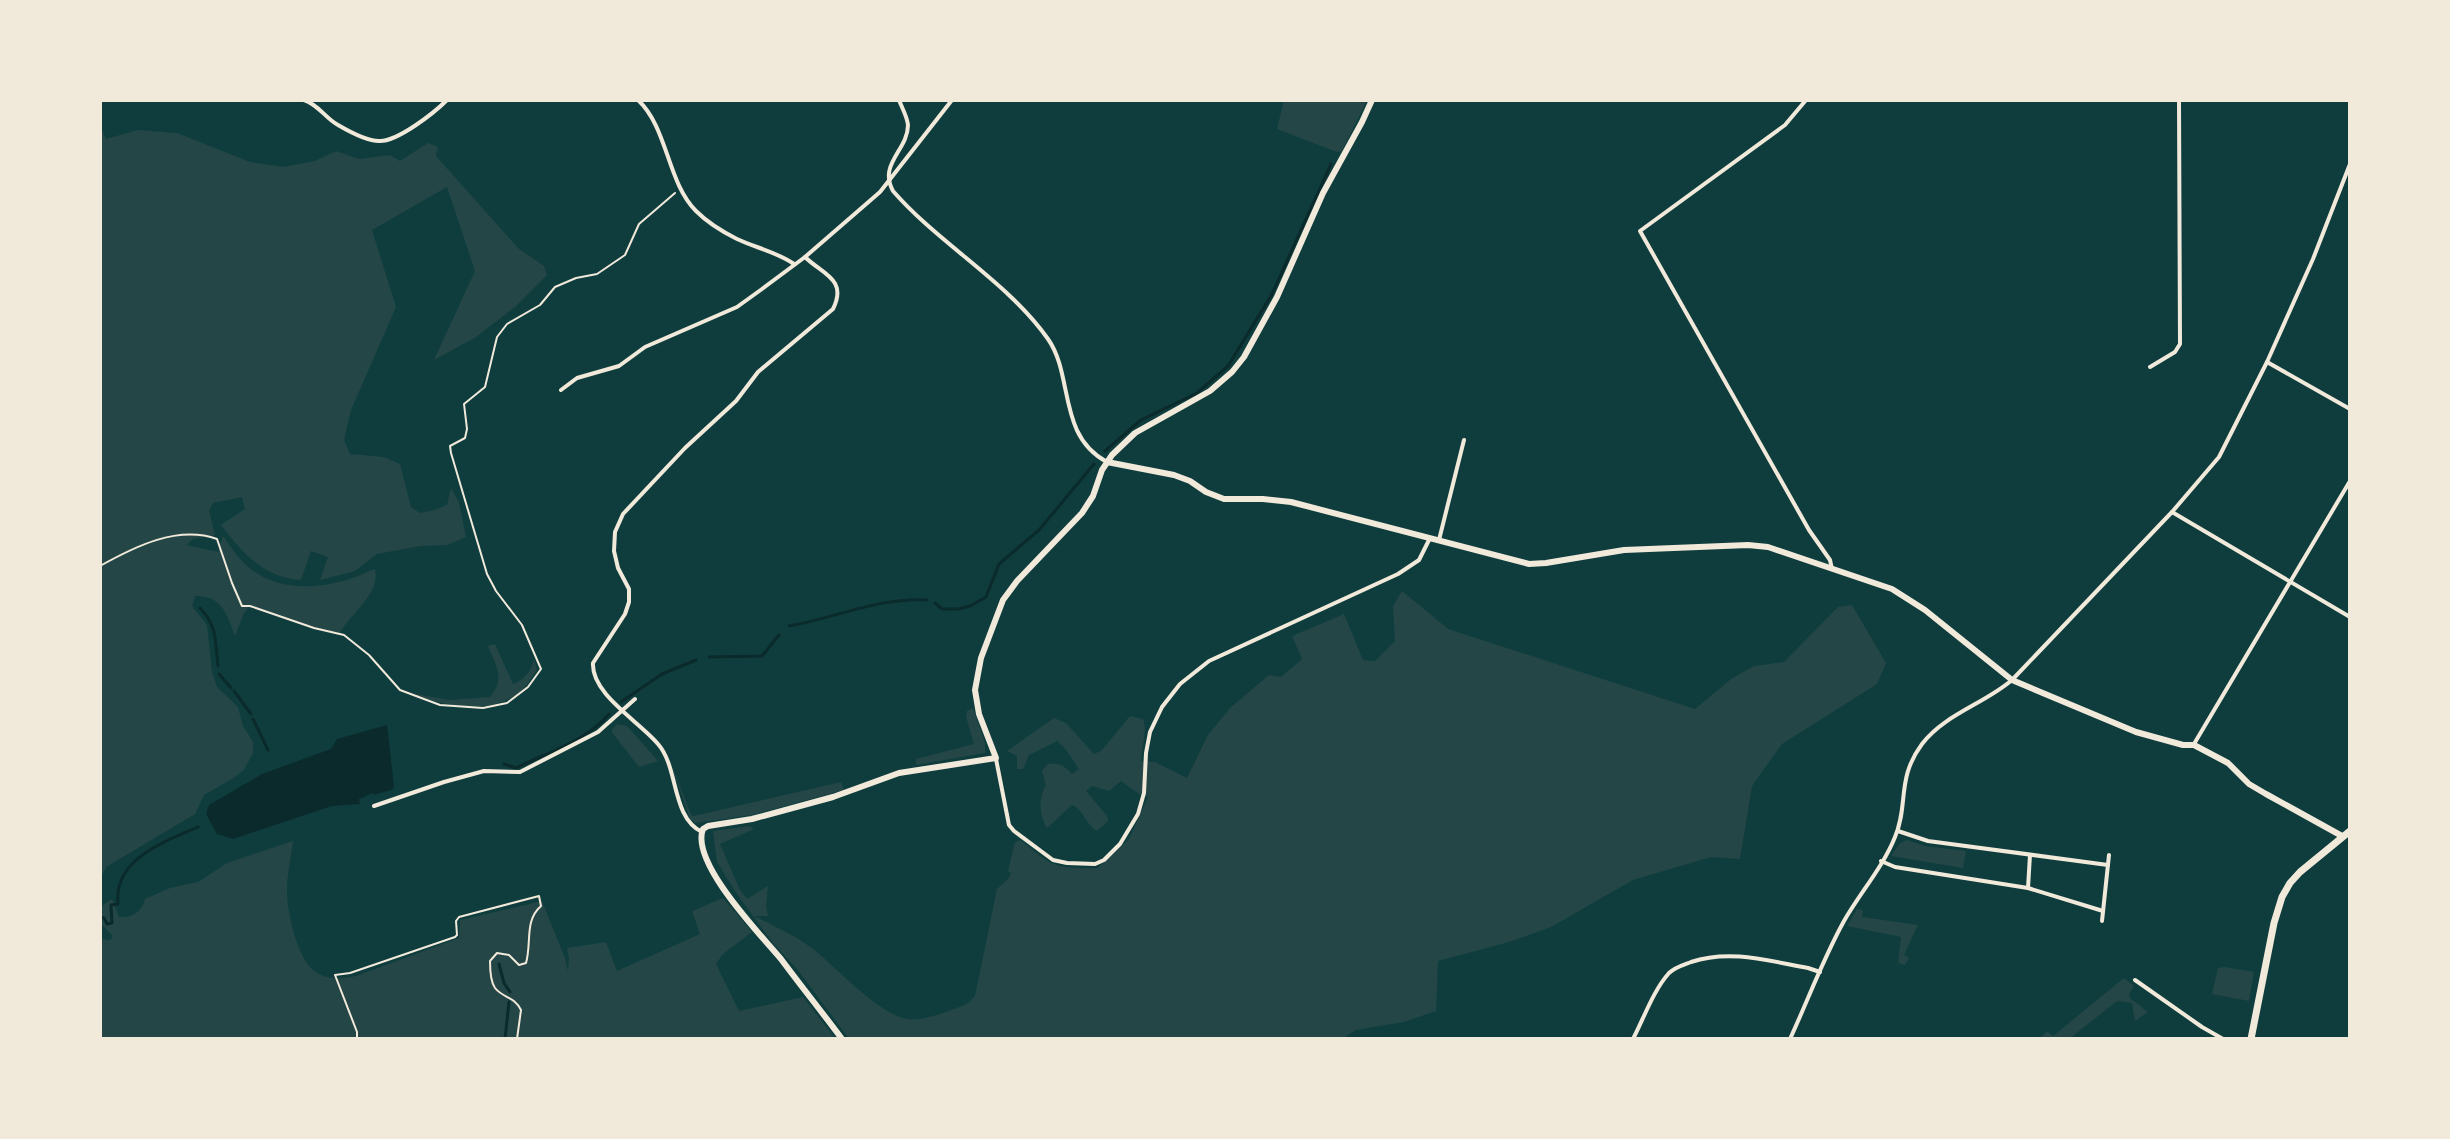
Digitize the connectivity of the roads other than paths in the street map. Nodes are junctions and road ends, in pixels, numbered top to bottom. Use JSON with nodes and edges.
{"nodes":[{"id":1,"x":304,"y":100,"type":"edge"},
{"id":2,"x":447,"y":100,"type":"edge"},
{"id":3,"x":638,"y":100,"type":"edge"},
{"id":4,"x":899,"y":100,"type":"edge"},
{"id":5,"x":952,"y":100,"type":"edge"},
{"id":6,"x":1372,"y":100,"type":"edge"},
{"id":7,"x":1806,"y":100,"type":"edge"},
{"id":8,"x":2179,"y":100,"type":"edge"},
{"id":9,"x":2350,"y":164,"type":"edge"},
{"id":10,"x":888,"y":182,"type":"junction"},
{"id":11,"x":805,"y":257,"type":"junction"},
{"id":12,"x":794,"y":264,"type":"junction"},
{"id":13,"x":2267,"y":362,"type":"junction"},
{"id":14,"x":2150,"y":367,"type":"dead end"},
{"id":15,"x":561,"y":390,"type":"dead end"},
{"id":16,"x":2350,"y":409,"type":"edge"},
{"id":17,"x":1464,"y":440,"type":"dead end"},
{"id":18,"x":1107,"y":462,"type":"junction"},
{"id":19,"x":2350,"y":481,"type":"edge"},
{"id":20,"x":2172,"y":512,"type":"junction"},
{"id":21,"x":1430,"y":538,"type":"junction"},
{"id":22,"x":1439,"y":540,"type":"junction"},
{"id":23,"x":1833,"y":570,"type":"junction"},
{"id":24,"x":2290,"y":582,"type":"junction"},
{"id":25,"x":2350,"y":617,"type":"edge"},
{"id":26,"x":2012,"y":680,"type":"junction"},
{"id":27,"x":635,"y":699,"type":"dead end"},
{"id":28,"x":622,"y":709,"type":"junction"},
{"id":29,"x":2194,"y":745,"type":"junction"},
{"id":30,"x":996,"y":758,"type":"junction"},
{"id":31,"x":374,"y":806,"type":"dead end"},
{"id":32,"x":1898,"y":831,"type":"junction"},
{"id":33,"x":702,"y":832,"type":"junction"},
{"id":34,"x":2347,"y":836,"type":"edge"},
{"id":35,"x":2030,"y":854,"type":"junction"},
{"id":36,"x":2109,"y":855,"type":"dead end"},
{"id":37,"x":1881,"y":861,"type":"junction"},
{"id":38,"x":2108,"y":865,"type":"junction"},
{"id":39,"x":2028,"y":888,"type":"junction"},
{"id":40,"x":2103,"y":911,"type":"junction"},
{"id":41,"x":2102,"y":921,"type":"dead end"},
{"id":42,"x":1820,"y":972,"type":"junction"},
{"id":43,"x":2135,"y":980,"type":"dead end"},
{"id":44,"x":842,"y":1039,"type":"edge"},
{"id":45,"x":1633,"y":1039,"type":"edge"},
{"id":46,"x":1790,"y":1039,"type":"edge"},
{"id":47,"x":2223,"y":1039,"type":"edge"},
{"id":48,"x":2251,"y":1039,"type":"edge"}],
"edges":[{"from":1,"to":2,"type":"street"},
{"from":3,"to":12,"type":"street"},
{"from":4,"to":10,"type":"street"},
{"from":5,"to":10,"type":"street"},
{"from":6,"to":18,"type":"street"},
{"from":7,"to":23,"type":"street"},
{"from":8,"to":14,"type":"street"},
{"from":9,"to":13,"type":"street"},
{"from":10,"to":11,"type":"street"},
{"from":10,"to":18,"type":"street"},
{"from":11,"to":12,"type":"street"},
{"from":11,"to":28,"type":"street"},
{"from":12,"to":15,"type":"street"},
{"from":13,"to":16,"type":"street"},
{"from":13,"to":20,"type":"street"},
{"from":17,"to":22,"type":"street"},
{"from":18,"to":21,"type":"street"},
{"from":18,"to":30,"type":"street"},
{"from":19,"to":24,"type":"street"},
{"from":20,"to":24,"type":"street"},
{"from":20,"to":26,"type":"street"},
{"from":21,"to":22,"type":"street"},
{"from":21,"to":30,"type":"street"},
{"from":22,"to":23,"type":"street"},
{"from":23,"to":26,"type":"street"},
{"from":24,"to":25,"type":"street"},
{"from":24,"to":29,"type":"street"},
{"from":26,"to":29,"type":"street"},
{"from":26,"to":32,"type":"street"},
{"from":27,"to":28,"type":"street"},
{"from":28,"to":31,"type":"street"},
{"from":28,"to":33,"type":"street"},
{"from":29,"to":34,"type":"street"},
{"from":30,"to":33,"type":"street"},
{"from":32,"to":35,"type":"street"},
{"from":32,"to":37,"type":"street"},
{"from":33,"to":44,"type":"street"},
{"from":34,"to":48,"type":"main road"},
{"from":35,"to":38,"type":"street"},
{"from":35,"to":39,"type":"street"},
{"from":36,"to":38,"type":"street"},
{"from":37,"to":39,"type":"street"},
{"from":37,"to":42,"type":"street"},
{"from":38,"to":40,"type":"street"},
{"from":39,"to":40,"type":"street"},
{"from":40,"to":41,"type":"street"},
{"from":42,"to":45,"type":"street"},
{"from":42,"to":46,"type":"street"},
{"from":43,"to":47,"type":"street"}]}
